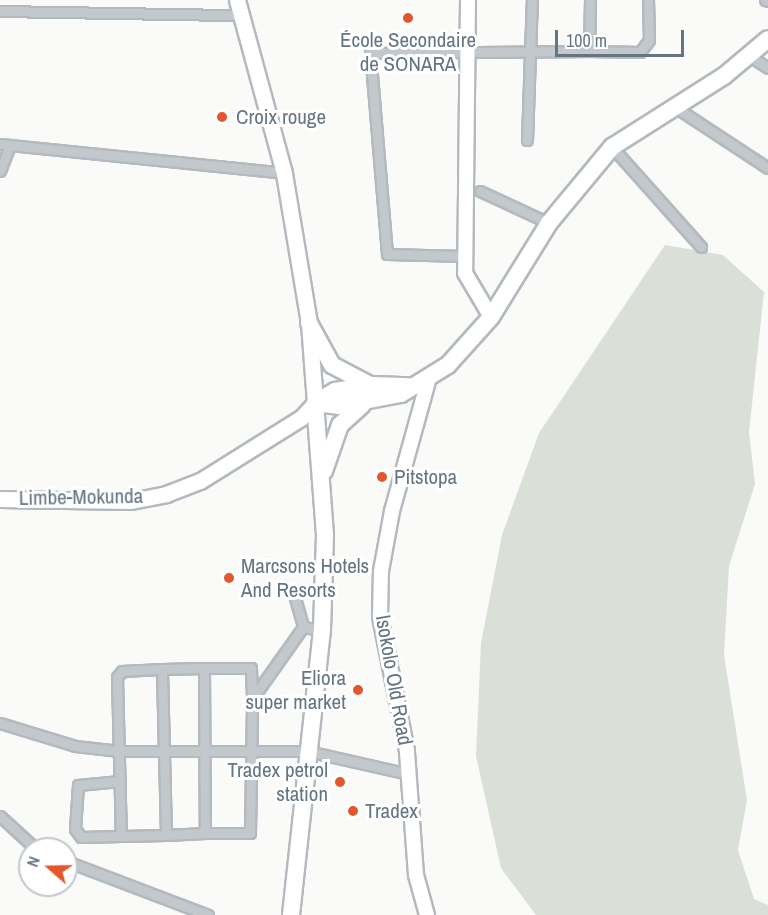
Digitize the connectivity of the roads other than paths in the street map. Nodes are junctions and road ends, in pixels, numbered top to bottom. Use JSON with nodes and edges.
{"nodes":[{"id":1,"x":468,"y":0,"type":"edge"},
{"id":2,"x":532,"y":0,"type":"edge"},
{"id":3,"x":590,"y":0,"type":"edge"},
{"id":4,"x":648,"y":0,"type":"edge"},
{"id":5,"x":239,"y":8,"type":"edge"},
{"id":6,"x":0,"y":11,"type":"edge"},
{"id":7,"x":768,"y":39,"type":"edge"},
{"id":8,"x":467,"y":49,"type":"junction"},
{"id":9,"x":532,"y":51,"type":"junction"},
{"id":10,"x":589,"y":51,"type":"junction"},
{"id":11,"x":748,"y":55,"type":"junction"},
{"id":12,"x":768,"y":68,"type":"edge"},
{"id":13,"x":675,"y":107,"type":"junction"},
{"id":14,"x":527,"y":140,"type":"dead end"},
{"id":15,"x":5,"y":145,"type":"edge"},
{"id":16,"x":612,"y":147,"type":"junction"},
{"id":17,"x":768,"y":168,"type":"edge"},
{"id":18,"x":0,"y":171,"type":"edge"},
{"id":19,"x":284,"y":173,"type":"junction"},
{"id":20,"x":480,"y":191,"type":"dead end"},
{"id":21,"x":549,"y":223,"type":"junction"},
{"id":22,"x":701,"y":247,"type":"dead end"},
{"id":23,"x":465,"y":256,"type":"junction"},
{"id":24,"x":491,"y":317,"type":"junction"},
{"id":25,"x":309,"y":323,"type":"junction"},
{"id":26,"x":429,"y":378,"type":"junction"},
{"id":27,"x":373,"y":392,"type":"junction"},
{"id":28,"x":315,"y":403,"type":"junction"},
{"id":29,"x":322,"y":477,"type":"junction"},
{"id":30,"x":0,"y":500,"type":"edge"},
{"id":31,"x":293,"y":591,"type":"dead end"},
{"id":32,"x":303,"y":627,"type":"junction"},
{"id":33,"x":322,"y":630,"type":"junction"},
{"id":34,"x":204,"y":668,"type":"junction"},
{"id":35,"x":162,"y":669,"type":"junction"},
{"id":36,"x":252,"y":699,"type":"junction"},
{"id":37,"x":0,"y":723,"type":"edge"},
{"id":38,"x":252,"y":748,"type":"junction"},
{"id":39,"x":203,"y":751,"type":"junction"},
{"id":40,"x":307,"y":751,"type":"junction"},
{"id":41,"x":120,"y":752,"type":"junction"},
{"id":42,"x":163,"y":752,"type":"junction"},
{"id":43,"x":409,"y":774,"type":"junction"},
{"id":44,"x":120,"y":781,"type":"junction"},
{"id":45,"x":0,"y":816,"type":"edge"},
{"id":46,"x":205,"y":833,"type":"junction"},
{"id":47,"x":166,"y":835,"type":"junction"},
{"id":48,"x":121,"y":836,"type":"junction"},
{"id":49,"x":23,"y":837,"type":"edge"},
{"id":50,"x":78,"y":866,"type":"edge"},
{"id":51,"x":208,"y":915,"type":"edge"},
{"id":52,"x":291,"y":915,"type":"edge"},
{"id":53,"x":427,"y":915,"type":"edge"}],
"edges":[{"from":1,"to":8,"type":"street"},
{"from":2,"to":9,"type":"street"},
{"from":3,"to":10,"type":"street"},
{"from":4,"to":10,"type":"street"},
{"from":5,"to":6,"type":"street"},
{"from":5,"to":19,"type":"main road"},
{"from":7,"to":11,"type":"highway"},
{"from":8,"to":9,"type":"street"},
{"from":8,"to":23,"type":"street"},
{"from":8,"to":23,"type":"street"},
{"from":9,"to":10,"type":"street"},
{"from":9,"to":14,"type":"street"},
{"from":11,"to":12,"type":"street"},
{"from":11,"to":13,"type":"highway"},
{"from":13,"to":16,"type":"highway"},
{"from":13,"to":17,"type":"street"},
{"from":15,"to":18,"type":"street"},
{"from":15,"to":19,"type":"street"},
{"from":16,"to":21,"type":"highway"},
{"from":16,"to":22,"type":"street"},
{"from":19,"to":25,"type":"main road"},
{"from":20,"to":21,"type":"street"},
{"from":21,"to":24,"type":"highway"},
{"from":23,"to":24,"type":"street"},
{"from":24,"to":26,"type":"highway"},
{"from":25,"to":27,"type":"highway"},
{"from":25,"to":28,"type":"main road"},
{"from":26,"to":27,"type":"highway"},
{"from":26,"to":43,"type":"street","name":"Isokolo Old Road"},
{"from":27,"to":28,"type":"highway"},
{"from":27,"to":29,"type":"highway"},
{"from":28,"to":29,"type":"highway"},
{"from":28,"to":30,"type":"main road","name":"Limbe-Mokunda"},
{"from":29,"to":33,"type":"highway"},
{"from":31,"to":32,"type":"street"},
{"from":32,"to":33,"type":"street"},
{"from":32,"to":36,"type":"street"},
{"from":33,"to":40,"type":"highway"},
{"from":34,"to":35,"type":"street"},
{"from":34,"to":36,"type":"street"},
{"from":34,"to":39,"type":"street"},
{"from":35,"to":41,"type":"street"},
{"from":35,"to":42,"type":"street"},
{"from":36,"to":38,"type":"street"},
{"from":37,"to":41,"type":"street"},
{"from":38,"to":39,"type":"street"},
{"from":38,"to":40,"type":"street"},
{"from":38,"to":46,"type":"street"},
{"from":39,"to":42,"type":"street"},
{"from":39,"to":46,"type":"street"},
{"from":40,"to":43,"type":"street"},
{"from":40,"to":52,"type":"highway"},
{"from":41,"to":42,"type":"street"},
{"from":41,"to":44,"type":"street"},
{"from":42,"to":47,"type":"street"},
{"from":43,"to":53,"type":"street","name":"Isokolo Old Road"},
{"from":44,"to":48,"type":"street"},
{"from":44,"to":48,"type":"street"},
{"from":45,"to":49,"type":"street"},
{"from":46,"to":47,"type":"street"},
{"from":47,"to":48,"type":"street"},
{"from":50,"to":51,"type":"street"}]}
